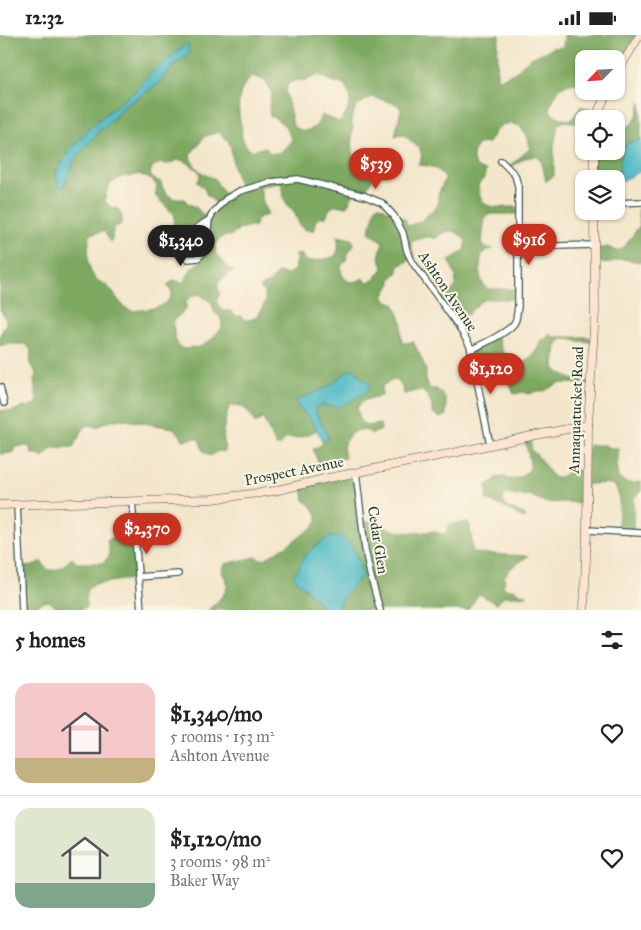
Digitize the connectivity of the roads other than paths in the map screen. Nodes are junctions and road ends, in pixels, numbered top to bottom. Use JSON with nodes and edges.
{"nodes":[{"id":1,"x":640,"y":35,"type":"edge"},
{"id":2,"x":625,"y":59,"type":"edge"},
{"id":3,"x":501,"y":161,"type":"dead end"},
{"id":4,"x":641,"y":202,"type":"edge"},
{"id":5,"x":625,"y":203,"type":"edge"},
{"id":6,"x":209,"y":220,"type":"junction"},
{"id":7,"x":594,"y":220,"type":"edge"},
{"id":8,"x":595,"y":245,"type":"junction"},
{"id":9,"x":518,"y":247,"type":"junction"},
{"id":10,"x":471,"y":350,"type":"junction"},
{"id":11,"x":0,"y":387,"type":"edge"},
{"id":12,"x":4,"y":403,"type":"dead end"},
{"id":13,"x":588,"y":425,"type":"junction"},
{"id":14,"x":490,"y":445,"type":"junction"},
{"id":15,"x":356,"y":473,"type":"junction"},
{"id":16,"x":132,"y":501,"type":"junction"},
{"id":17,"x":0,"y":505,"type":"edge"},
{"id":18,"x":17,"y":505,"type":"junction"},
{"id":19,"x":587,"y":530,"type":"junction"},
{"id":20,"x":641,"y":533,"type":"edge"},
{"id":21,"x":178,"y":573,"type":"dead end"},
{"id":22,"x":138,"y":577,"type":"junction"},
{"id":23,"x":22,"y":610,"type":"edge"},
{"id":24,"x":141,"y":610,"type":"edge"},
{"id":25,"x":380,"y":610,"type":"edge"},
{"id":26,"x":584,"y":610,"type":"edge"}],
"edges":[{"from":1,"to":2,"type":"street"},
{"from":3,"to":9,"type":"street"},
{"from":4,"to":5,"type":"street"},
{"from":6,"to":6,"type":"street","name":"Ashton Avenue"},
{"from":6,"to":10,"type":"street","name":"Ashton Avenue"},
{"from":7,"to":8,"type":"street","name":"Annaquatucket Road"},
{"from":8,"to":9,"type":"street"},
{"from":8,"to":13,"type":"street","name":"Annaquatucket Road"},
{"from":9,"to":10,"type":"street"},
{"from":10,"to":14,"type":"street","name":"Ashton Avenue"},
{"from":11,"to":12,"type":"street"},
{"from":13,"to":14,"type":"street","name":"Prospect Avenue"},
{"from":13,"to":19,"type":"street","name":"Annaquatucket Road"},
{"from":14,"to":15,"type":"street","name":"Prospect Avenue"},
{"from":15,"to":16,"type":"street","name":"Prospect Avenue"},
{"from":15,"to":25,"type":"street","name":"Cedar Glen"},
{"from":16,"to":18,"type":"street","name":"Prospect Avenue"},
{"from":16,"to":22,"type":"street"},
{"from":17,"to":18,"type":"street","name":"Prospect Avenue"},
{"from":18,"to":23,"type":"street"},
{"from":19,"to":20,"type":"street"},
{"from":19,"to":26,"type":"street","name":"Annaquatucket Road"},
{"from":21,"to":22,"type":"street"},
{"from":22,"to":24,"type":"street"}]}
